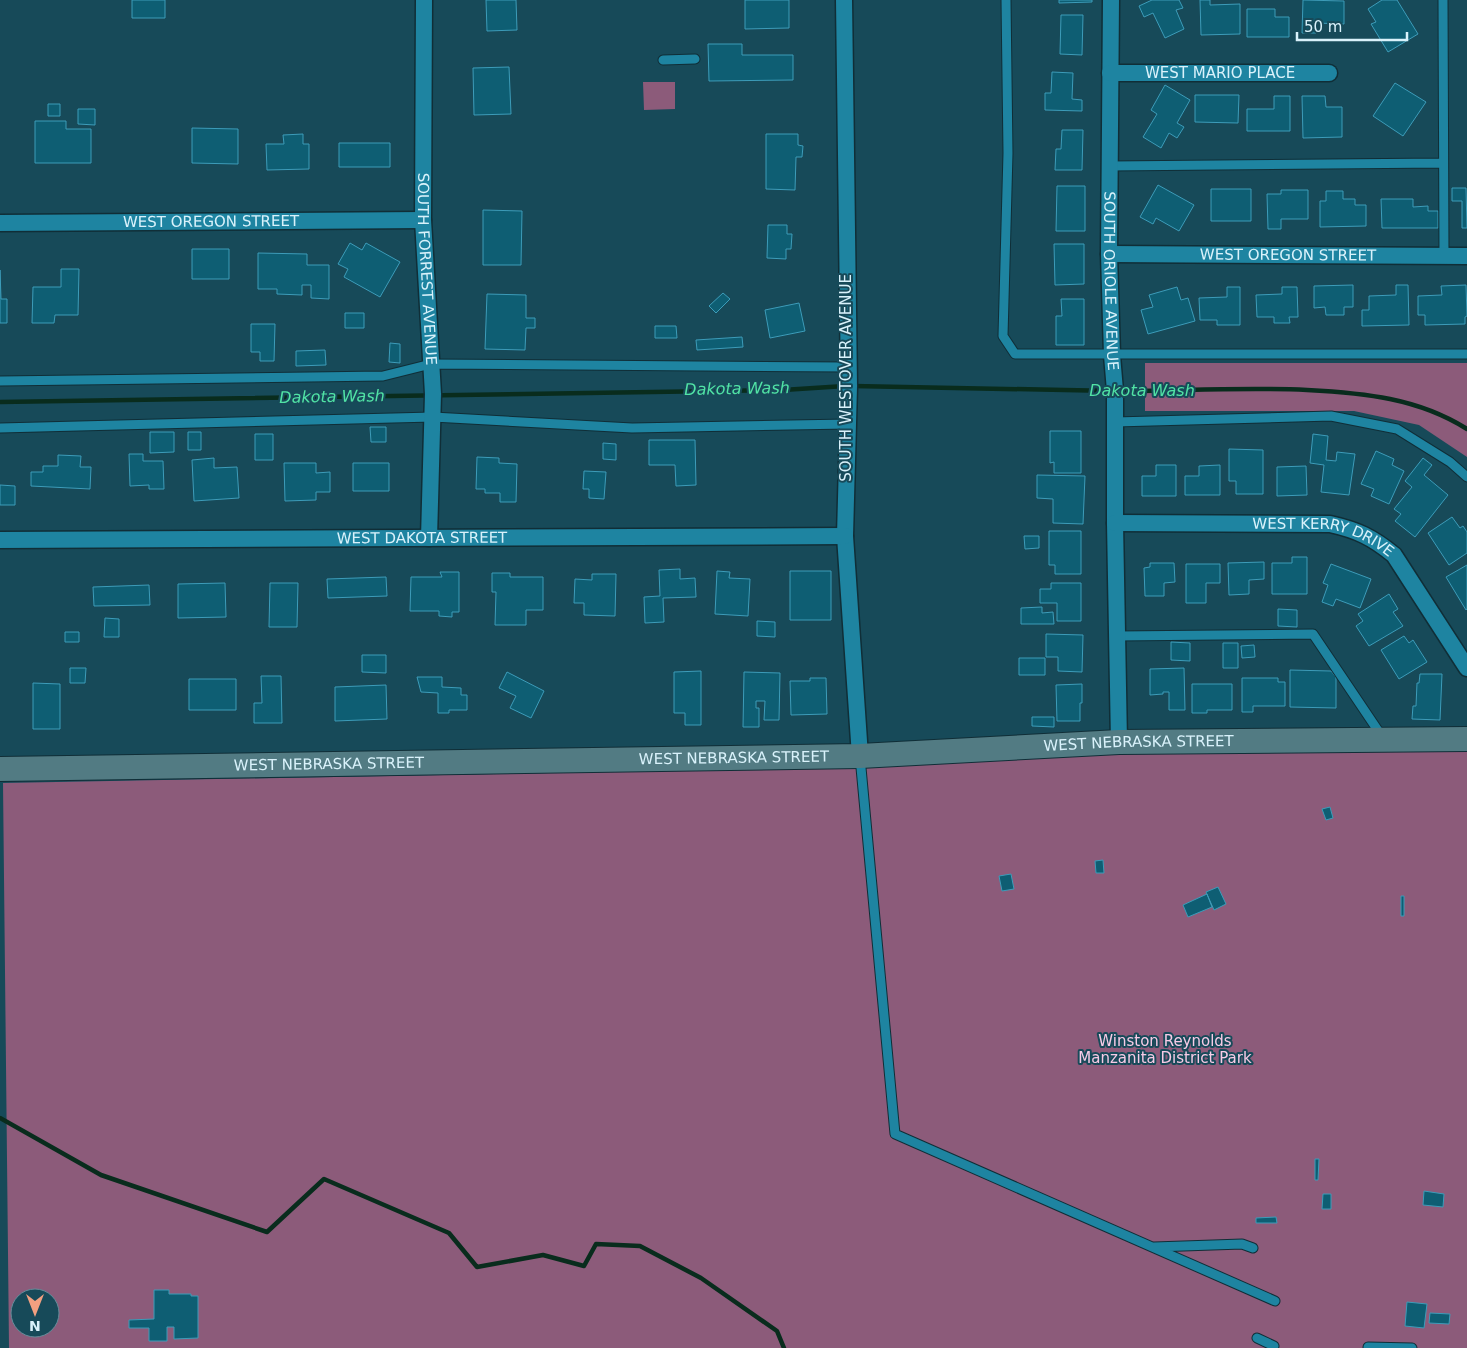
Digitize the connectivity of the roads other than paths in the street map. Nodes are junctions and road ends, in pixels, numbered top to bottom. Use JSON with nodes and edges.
{"nodes":[{"id":1,"x":424,"y":0,"type":"edge"},
{"id":2,"x":844,"y":0,"type":"edge"},
{"id":3,"x":1006,"y":0,"type":"edge"},
{"id":4,"x":1111,"y":0,"type":"edge"},
{"id":5,"x":1443,"y":0,"type":"edge"},
{"id":6,"x":695,"y":59,"type":"dead end"},
{"id":7,"x":663,"y":60,"type":"dead end"},
{"id":8,"x":1110,"y":72,"type":"junction"},
{"id":9,"x":1329,"y":72,"type":"dead end"},
{"id":10,"x":1443,"y":163,"type":"junction"},
{"id":11,"x":1110,"y":166,"type":"junction"},
{"id":12,"x":423,"y":220,"type":"junction"},
{"id":13,"x":0,"y":223,"type":"edge"},
{"id":14,"x":1110,"y":254,"type":"junction"},
{"id":15,"x":1444,"y":256,"type":"junction"},
{"id":16,"x":1467,"y":256,"type":"edge"},
{"id":17,"x":1467,"y":354,"type":"edge"},
{"id":18,"x":1112,"y":355,"type":"junction"},
{"id":19,"x":431,"y":364,"type":"junction"},
{"id":20,"x":848,"y":367,"type":"junction"},
{"id":21,"x":0,"y":381,"type":"edge"},
{"id":22,"x":432,"y":417,"type":"junction"},
{"id":23,"x":1115,"y":422,"type":"junction"},
{"id":24,"x":848,"y":424,"type":"junction"},
{"id":25,"x":0,"y":428,"type":"edge"},
{"id":26,"x":1467,"y":478,"type":"edge"},
{"id":27,"x":1115,"y":523,"type":"junction"},
{"id":28,"x":845,"y":536,"type":"junction"},
{"id":29,"x":429,"y":538,"type":"junction"},
{"id":30,"x":0,"y":540,"type":"edge"},
{"id":31,"x":1116,"y":636,"type":"junction"},
{"id":32,"x":1467,"y":668,"type":"edge"},
{"id":33,"x":1467,"y":739,"type":"edge"},
{"id":34,"x":1385,"y":740,"type":"junction"},
{"id":35,"x":1119,"y":742,"type":"junction"},
{"id":36,"x":860,"y":756,"type":"junction"},
{"id":37,"x":0,"y":769,"type":"edge"},
{"id":38,"x":1152,"y":1247,"type":"junction"},
{"id":39,"x":1253,"y":1248,"type":"dead end"},
{"id":40,"x":1275,"y":1301,"type":"dead end"},
{"id":41,"x":1257,"y":1338,"type":"dead end"},
{"id":42,"x":1274,"y":1346,"type":"dead end"},
{"id":43,"x":1368,"y":1346,"type":"dead end"},
{"id":44,"x":1412,"y":1348,"type":"edge"}],
"edges":[{"from":1,"to":12,"type":"street","name":"SOUTH FORREST AVENUE"},
{"from":2,"to":20,"type":"street","name":"SOUTH WESTOVER AVENUE"},
{"from":3,"to":18,"type":"lane"},
{"from":4,"to":8,"type":"street","name":"SOUTH ORIOLE AVENUE"},
{"from":5,"to":10,"type":"lane"},
{"from":6,"to":7,"type":"lane"},
{"from":8,"to":9,"type":"street","name":"WEST MARIO PLACE"},
{"from":8,"to":11,"type":"street","name":"SOUTH ORIOLE AVENUE"},
{"from":10,"to":11,"type":"lane"},
{"from":10,"to":15,"type":"lane"},
{"from":11,"to":14,"type":"street","name":"SOUTH ORIOLE AVENUE"},
{"from":12,"to":13,"type":"street","name":"WEST OREGON STREET"},
{"from":12,"to":19,"type":"street","name":"SOUTH FORREST AVENUE"},
{"from":14,"to":15,"type":"street","name":"WEST OREGON STREET"},
{"from":14,"to":18,"type":"street","name":"SOUTH ORIOLE AVENUE"},
{"from":15,"to":16,"type":"street","name":"WEST OREGON STREET"},
{"from":17,"to":18,"type":"lane"},
{"from":18,"to":23,"type":"street","name":"SOUTH ORIOLE AVENUE"},
{"from":19,"to":20,"type":"lane"},
{"from":19,"to":21,"type":"lane"},
{"from":19,"to":22,"type":"street","name":"SOUTH FORREST AVENUE"},
{"from":20,"to":24,"type":"street","name":"SOUTH WESTOVER AVENUE"},
{"from":22,"to":24,"type":"lane"},
{"from":22,"to":25,"type":"lane"},
{"from":22,"to":29,"type":"street","name":"SOUTH FORREST AVENUE"},
{"from":23,"to":26,"type":"lane"},
{"from":23,"to":27,"type":"street","name":"SOUTH ORIOLE AVENUE"},
{"from":24,"to":28,"type":"street","name":"SOUTH WESTOVER AVENUE"},
{"from":27,"to":31,"type":"street","name":"SOUTH ORIOLE AVENUE"},
{"from":27,"to":32,"type":"street","name":"WEST KERRY DRIVE"},
{"from":28,"to":29,"type":"street","name":"WEST DAKOTA STREET"},
{"from":28,"to":36,"type":"street","name":"SOUTH WESTOVER AVENUE"},
{"from":29,"to":30,"type":"street","name":"WEST DAKOTA STREET"},
{"from":31,"to":34,"type":"lane"},
{"from":31,"to":35,"type":"street","name":"SOUTH ORIOLE AVENUE"},
{"from":33,"to":34,"type":"street","name":"WEST NEBRASKA STREET"},
{"from":34,"to":35,"type":"street","name":"WEST NEBRASKA STREET"},
{"from":35,"to":36,"type":"street","name":"WEST NEBRASKA STREET"},
{"from":36,"to":37,"type":"street","name":"WEST NEBRASKA STREET"},
{"from":36,"to":38,"type":"lane"},
{"from":38,"to":39,"type":"lane"},
{"from":38,"to":40,"type":"lane"},
{"from":41,"to":42,"type":"lane"},
{"from":43,"to":44,"type":"lane"}]}
